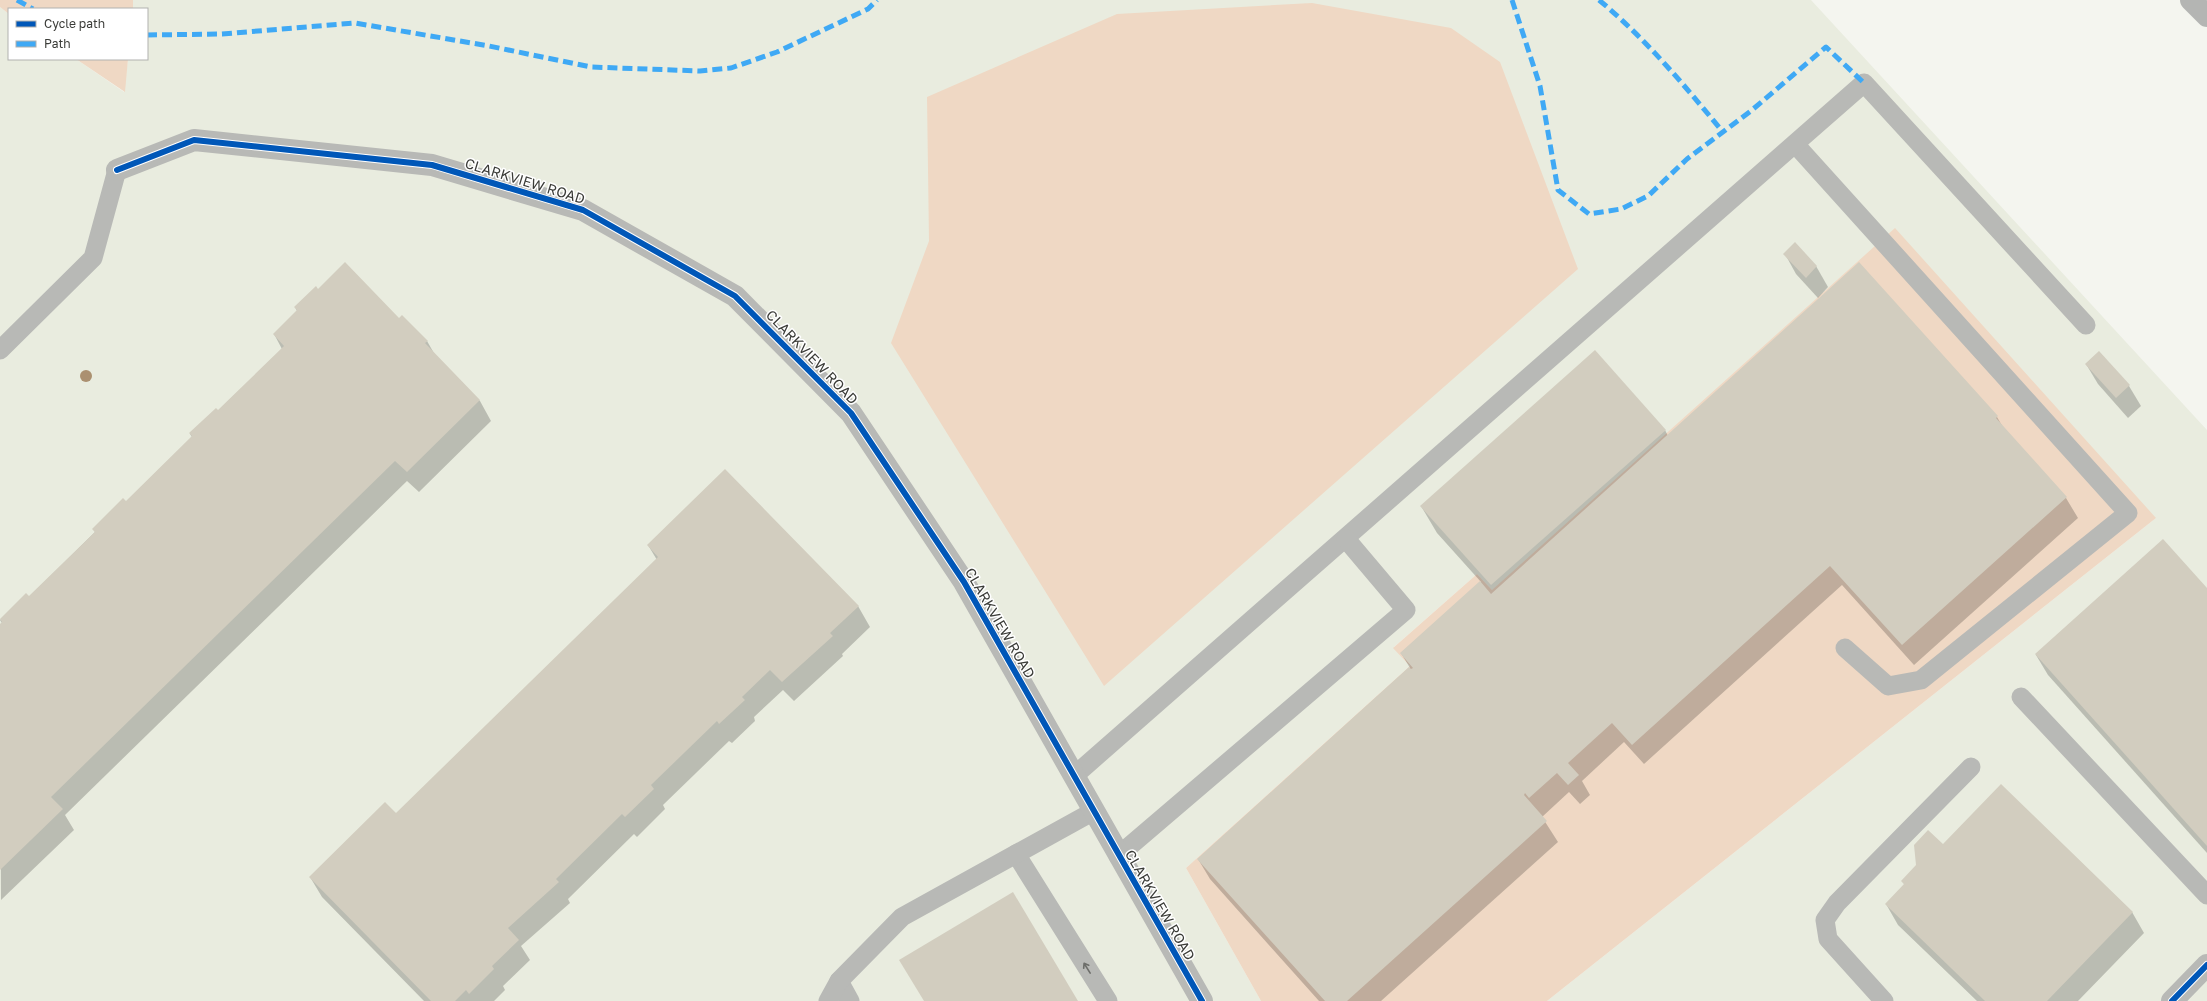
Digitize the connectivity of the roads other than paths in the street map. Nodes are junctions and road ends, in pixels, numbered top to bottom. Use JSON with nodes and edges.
{"nodes":[{"id":1,"x":2191,"y":0,"type":"edge"},
{"id":2,"x":2207,"y":16,"type":"edge"},
{"id":3,"x":1795,"y":144,"type":"junction"},
{"id":4,"x":117,"y":170,"type":"joint"},
{"id":5,"x":2086,"y":325,"type":"dead end"},
{"id":6,"x":0,"y":350,"type":"edge"},
{"id":7,"x":1346,"y":539,"type":"junction"},
{"id":8,"x":1845,"y":648,"type":"dead end"},
{"id":9,"x":2021,"y":698,"type":"dead end"},
{"id":10,"x":1970,"y":768,"type":"dead end"},
{"id":11,"x":1075,"y":775,"type":"junction"},
{"id":12,"x":1094,"y":811,"type":"junction"},
{"id":13,"x":1016,"y":854,"type":"junction"},
{"id":14,"x":1118,"y":856,"type":"junction"},
{"id":15,"x":2207,"y":895,"type":"edge"},
{"id":16,"x":2207,"y":965,"type":"edge"},
{"id":17,"x":838,"y":982,"type":"junction"},
{"id":18,"x":2180,"y":998,"type":"edge"},
{"id":19,"x":828,"y":1001,"type":"edge"},
{"id":20,"x":850,"y":1001,"type":"edge"},
{"id":21,"x":1108,"y":1001,"type":"edge"},
{"id":22,"x":1202,"y":1001,"type":"edge"},
{"id":23,"x":1884,"y":1001,"type":"edge"}],
"edges":[{"from":1,"to":2,"type":"highway"},
{"from":3,"to":5,"type":"lane"},
{"from":3,"to":7,"type":"lane"},
{"from":3,"to":8,"type":"lane"},
{"from":4,"to":6,"type":"lane"},
{"from":4,"to":11,"type":"street","name":"CLARKVIEW ROAD"},
{"from":7,"to":11,"type":"lane"},
{"from":7,"to":14,"type":"lane"},
{"from":9,"to":15,"type":"lane"},
{"from":10,"to":23,"type":"lane"},
{"from":11,"to":12,"type":"street","name":"CLARKVIEW ROAD"},
{"from":12,"to":13,"type":"lane"},
{"from":12,"to":14,"type":"street","name":"CLARKVIEW ROAD"},
{"from":13,"to":17,"type":"lane"},
{"from":21,"to":13,"type":"lane","one_way":true},
{"from":14,"to":22,"type":"street","name":"CLARKVIEW ROAD"},
{"from":16,"to":18,"type":"street"},
{"from":17,"to":19,"type":"lane"},
{"from":17,"to":20,"type":"lane"}]}
